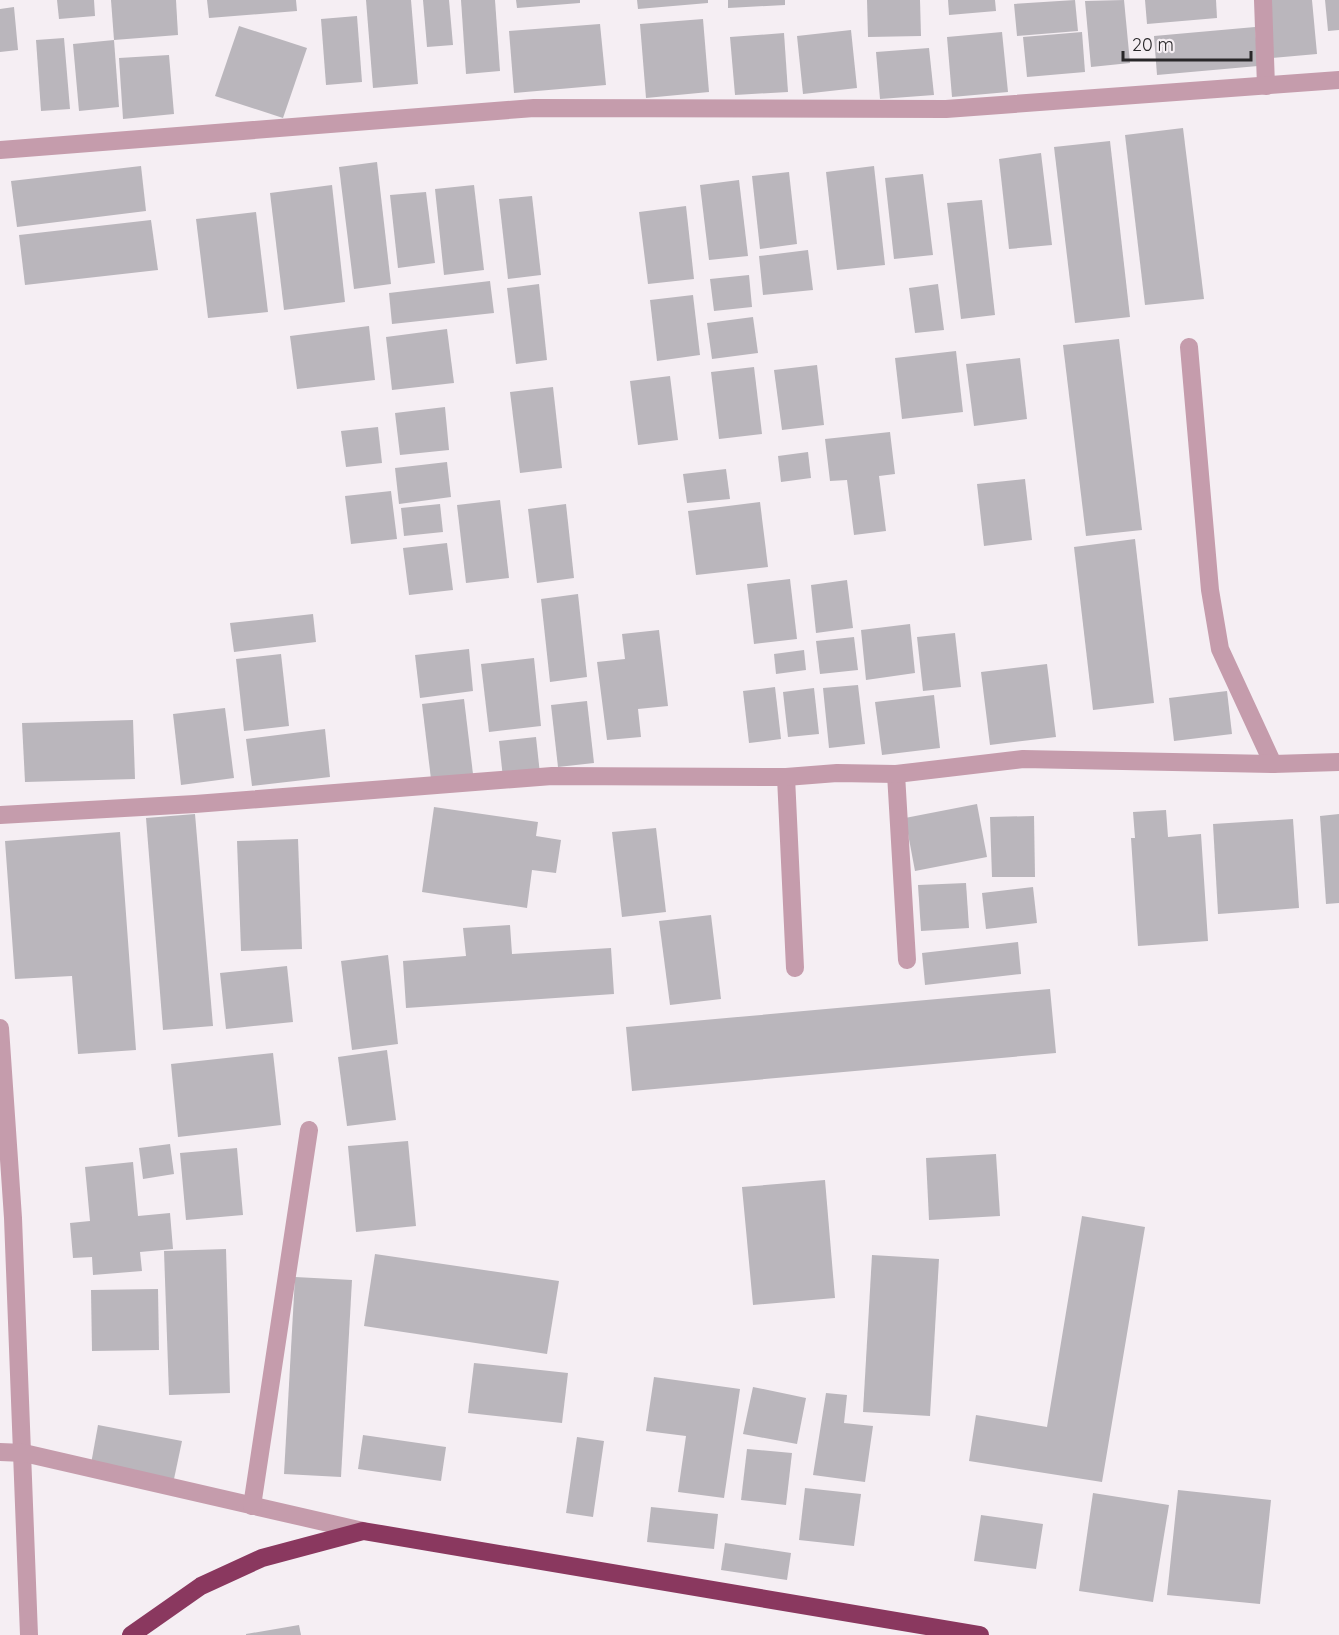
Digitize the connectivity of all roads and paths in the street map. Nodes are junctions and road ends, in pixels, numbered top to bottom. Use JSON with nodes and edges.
{"nodes":[{"id":1,"x":1263,"y":0,"type":"edge"},
{"id":2,"x":1339,"y":80,"type":"edge"},
{"id":3,"x":1266,"y":86,"type":"junction"},
{"id":4,"x":0,"y":150,"type":"edge"},
{"id":5,"x":1190,"y":347,"type":"dead end"},
{"id":6,"x":1339,"y":762,"type":"edge"},
{"id":7,"x":1273,"y":764,"type":"junction"},
{"id":8,"x":896,"y":774,"type":"junction"},
{"id":9,"x":786,"y":777,"type":"junction"},
{"id":10,"x":0,"y":815,"type":"edge"},
{"id":11,"x":907,"y":960,"type":"dead end"},
{"id":12,"x":795,"y":968,"type":"dead end"},
{"id":13,"x":0,"y":1028,"type":"edge"},
{"id":14,"x":309,"y":1130,"type":"dead end"},
{"id":15,"x":0,"y":1452,"type":"edge"},
{"id":16,"x":24,"y":1453,"type":"junction"},
{"id":17,"x":252,"y":1506,"type":"junction"},
{"id":18,"x":363,"y":1531,"type":"junction"},
{"id":19,"x":29,"y":1635,"type":"edge"},
{"id":20,"x":131,"y":1635,"type":"edge"},
{"id":21,"x":980,"y":1635,"type":"edge"}],
"edges":[{"from":1,"to":3,"type":"street"},
{"from":2,"to":3,"type":"street"},
{"from":3,"to":4,"type":"street"},
{"from":5,"to":7,"type":"street"},
{"from":6,"to":7,"type":"street"},
{"from":7,"to":8,"type":"street"},
{"from":8,"to":9,"type":"street"},
{"from":8,"to":11,"type":"street"},
{"from":9,"to":10,"type":"street"},
{"from":9,"to":12,"type":"street"},
{"from":13,"to":16,"type":"street"},
{"from":14,"to":17,"type":"street"},
{"from":15,"to":16,"type":"street"},
{"from":16,"to":17,"type":"street"},
{"from":16,"to":19,"type":"street"},
{"from":17,"to":18,"type":"street"},
{"from":18,"to":20,"type":"highway"},
{"from":18,"to":21,"type":"highway"}]}
